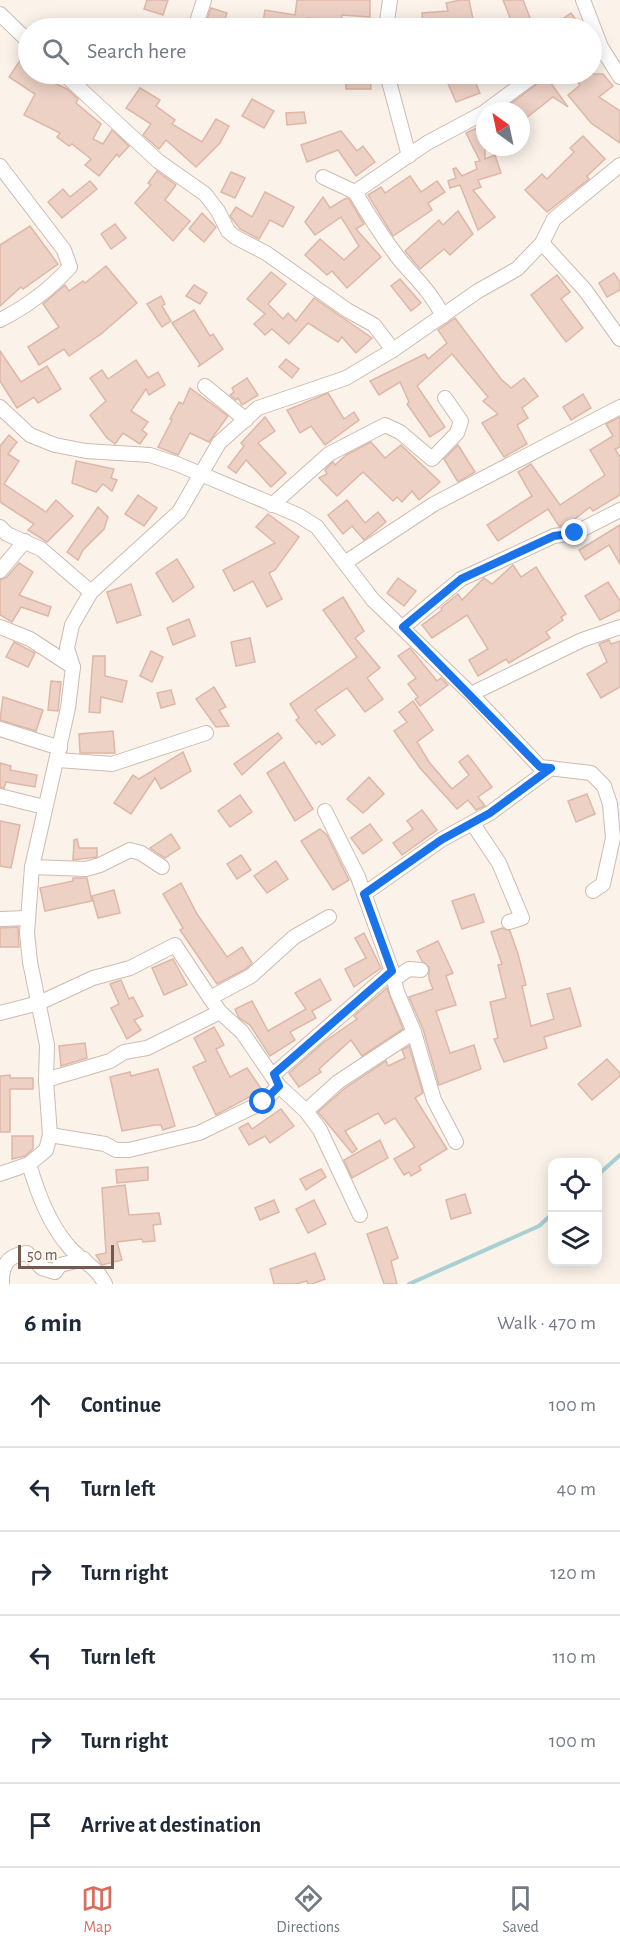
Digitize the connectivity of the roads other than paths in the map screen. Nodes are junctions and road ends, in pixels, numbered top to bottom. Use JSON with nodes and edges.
{"nodes":[{"id":1,"x":204,"y":0,"type":"edge"},
{"id":2,"x":390,"y":0,"type":"edge"},
{"id":3,"x":583,"y":0,"type":"edge"},
{"id":4,"x":0,"y":14,"type":"edge"},
{"id":5,"x":198,"y":18,"type":"edge"},
{"id":6,"x":387,"y":18,"type":"edge"},
{"id":7,"x":589,"y":18,"type":"edge"},
{"id":8,"x":18,"y":31,"type":"edge"},
{"id":9,"x":602,"y":48,"type":"edge"},
{"id":10,"x":620,"y":77,"type":"edge"},
{"id":11,"x":75,"y":84,"type":"edge"},
{"id":12,"x":390,"y":84,"type":"edge"},
{"id":13,"x":523,"y":84,"type":"edge"},
{"id":14,"x":499,"y":102,"type":"edge"},
{"id":15,"x":476,"y":117,"type":"edge"},
{"id":16,"x":409,"y":156,"type":"junction"},
{"id":17,"x":620,"y":165,"type":"edge"},
{"id":18,"x":0,"y":166,"type":"edge"},
{"id":19,"x":323,"y":177,"type":"dead end"},
{"id":20,"x":355,"y":192,"type":"junction"},
{"id":21,"x":542,"y":243,"type":"junction"},
{"id":22,"x":442,"y":316,"type":"junction"},
{"id":23,"x":0,"y":320,"type":"edge"},
{"id":24,"x":620,"y":339,"type":"edge"},
{"id":25,"x":393,"y":350,"type":"junction"},
{"id":26,"x":205,"y":386,"type":"dead end"},
{"id":27,"x":445,"y":398,"type":"dead end"},
{"id":28,"x":0,"y":407,"type":"edge"},
{"id":29,"x":620,"y":407,"type":"edge"},
{"id":30,"x":246,"y":420,"type":"junction"},
{"id":31,"x":201,"y":476,"type":"junction"},
{"id":32,"x":272,"y":505,"type":"junction"},
{"id":33,"x":620,"y":510,"type":"edge"},
{"id":34,"x":0,"y":527,"type":"edge"},
{"id":35,"x":25,"y":542,"type":"junction"},
{"id":36,"x":346,"y":562,"type":"junction"},
{"id":37,"x":0,"y":572,"type":"edge"},
{"id":38,"x":91,"y":592,"type":"junction"},
{"id":39,"x":0,"y":627,"type":"edge"},
{"id":40,"x":403,"y":627,"type":"junction"},
{"id":41,"x":620,"y":627,"type":"edge"},
{"id":42,"x":73,"y":667,"type":"junction"},
{"id":43,"x":471,"y":694,"type":"junction"},
{"id":44,"x":0,"y":729,"type":"edge"},
{"id":45,"x":206,"y":733,"type":"dead end"},
{"id":46,"x":59,"y":754,"type":"junction"},
{"id":47,"x":551,"y":768,"type":"junction"},
{"id":48,"x":0,"y":796,"type":"edge"},
{"id":49,"x":44,"y":807,"type":"junction"},
{"id":50,"x":325,"y":811,"type":"dead end"},
{"id":51,"x":473,"y":824,"type":"junction"},
{"id":52,"x":32,"y":867,"type":"junction"},
{"id":53,"x":162,"y":867,"type":"dead end"},
{"id":54,"x":593,"y":891,"type":"dead end"},
{"id":55,"x":364,"y":894,"type":"junction"},
{"id":56,"x":328,"y":917,"type":"dead end"},
{"id":57,"x":28,"y":918,"type":"junction"},
{"id":58,"x":0,"y":919,"type":"edge"},
{"id":59,"x":509,"y":922,"type":"dead end"},
{"id":60,"x":421,"y":970,"type":"dead end"},
{"id":61,"x":393,"y":975,"type":"junction"},
{"id":62,"x":210,"y":998,"type":"junction"},
{"id":63,"x":39,"y":1004,"type":"junction"},
{"id":64,"x":220,"y":1012,"type":"junction"},
{"id":65,"x":0,"y":1013,"type":"edge"},
{"id":66,"x":414,"y":1032,"type":"junction"},
{"id":67,"x":46,"y":1080,"type":"junction"},
{"id":68,"x":276,"y":1080,"type":"junction"},
{"id":69,"x":306,"y":1111,"type":"junction"},
{"id":70,"x":50,"y":1135,"type":"junction"},
{"id":71,"x":456,"y":1142,"type":"dead end"},
{"id":72,"x":29,"y":1164,"type":"junction"},
{"id":73,"x":0,"y":1174,"type":"edge"},
{"id":74,"x":360,"y":1215,"type":"dead end"},
{"id":75,"x":84,"y":1259,"type":"junction"},
{"id":76,"x":2,"y":1284,"type":"edge"},
{"id":77,"x":105,"y":1284,"type":"edge"}],
"edges":[{"from":1,"to":5,"type":"street"},
{"from":2,"to":6,"type":"street"},
{"from":3,"to":7,"type":"street"},
{"from":4,"to":8,"type":"street"},
{"from":9,"to":10,"type":"street"},
{"from":11,"to":25,"type":"street"},
{"from":12,"to":16,"type":"street"},
{"from":13,"to":14,"type":"street"},
{"from":15,"to":16,"type":"street"},
{"from":16,"to":20,"type":"street"},
{"from":17,"to":21,"type":"street"},
{"from":18,"to":23,"type":"street"},
{"from":19,"to":20,"type":"street"},
{"from":20,"to":22,"type":"street"},
{"from":21,"to":22,"type":"street"},
{"from":21,"to":24,"type":"street"},
{"from":22,"to":25,"type":"street"},
{"from":25,"to":30,"type":"street"},
{"from":26,"to":30,"type":"street"},
{"from":27,"to":32,"type":"street"},
{"from":28,"to":31,"type":"street"},
{"from":29,"to":36,"type":"street"},
{"from":30,"to":31,"type":"street"},
{"from":31,"to":32,"type":"street"},
{"from":31,"to":38,"type":"street"},
{"from":32,"to":36,"type":"street"},
{"from":33,"to":40,"type":"street"},
{"from":34,"to":35,"type":"street"},
{"from":35,"to":37,"type":"street"},
{"from":35,"to":38,"type":"street"},
{"from":36,"to":40,"type":"street"},
{"from":38,"to":42,"type":"street"},
{"from":39,"to":42,"type":"street"},
{"from":40,"to":43,"type":"street"},
{"from":41,"to":43,"type":"street"},
{"from":42,"to":46,"type":"street"},
{"from":43,"to":47,"type":"street"},
{"from":44,"to":46,"type":"street"},
{"from":45,"to":46,"type":"street"},
{"from":46,"to":49,"type":"street"},
{"from":47,"to":51,"type":"street"},
{"from":47,"to":54,"type":"street"},
{"from":48,"to":49,"type":"street"},
{"from":49,"to":52,"type":"street"},
{"from":50,"to":55,"type":"street"},
{"from":51,"to":55,"type":"street"},
{"from":51,"to":59,"type":"street"},
{"from":52,"to":53,"type":"street"},
{"from":52,"to":57,"type":"street"},
{"from":55,"to":61,"type":"street"},
{"from":56,"to":62,"type":"street"},
{"from":57,"to":58,"type":"street"},
{"from":57,"to":63,"type":"street"},
{"from":60,"to":61,"type":"street"},
{"from":61,"to":66,"type":"street"},
{"from":61,"to":68,"type":"street"},
{"from":62,"to":63,"type":"street"},
{"from":62,"to":64,"type":"street"},
{"from":63,"to":65,"type":"street"},
{"from":63,"to":67,"type":"street"},
{"from":64,"to":67,"type":"street"},
{"from":64,"to":68,"type":"street"},
{"from":66,"to":69,"type":"street"},
{"from":66,"to":71,"type":"street"},
{"from":67,"to":70,"type":"street"},
{"from":68,"to":69,"type":"street"},
{"from":68,"to":70,"type":"street"},
{"from":69,"to":74,"type":"street"},
{"from":70,"to":72,"type":"street"},
{"from":72,"to":73,"type":"street"},
{"from":72,"to":75,"type":"street"},
{"from":75,"to":76,"type":"street"},
{"from":75,"to":77,"type":"street"}]}
